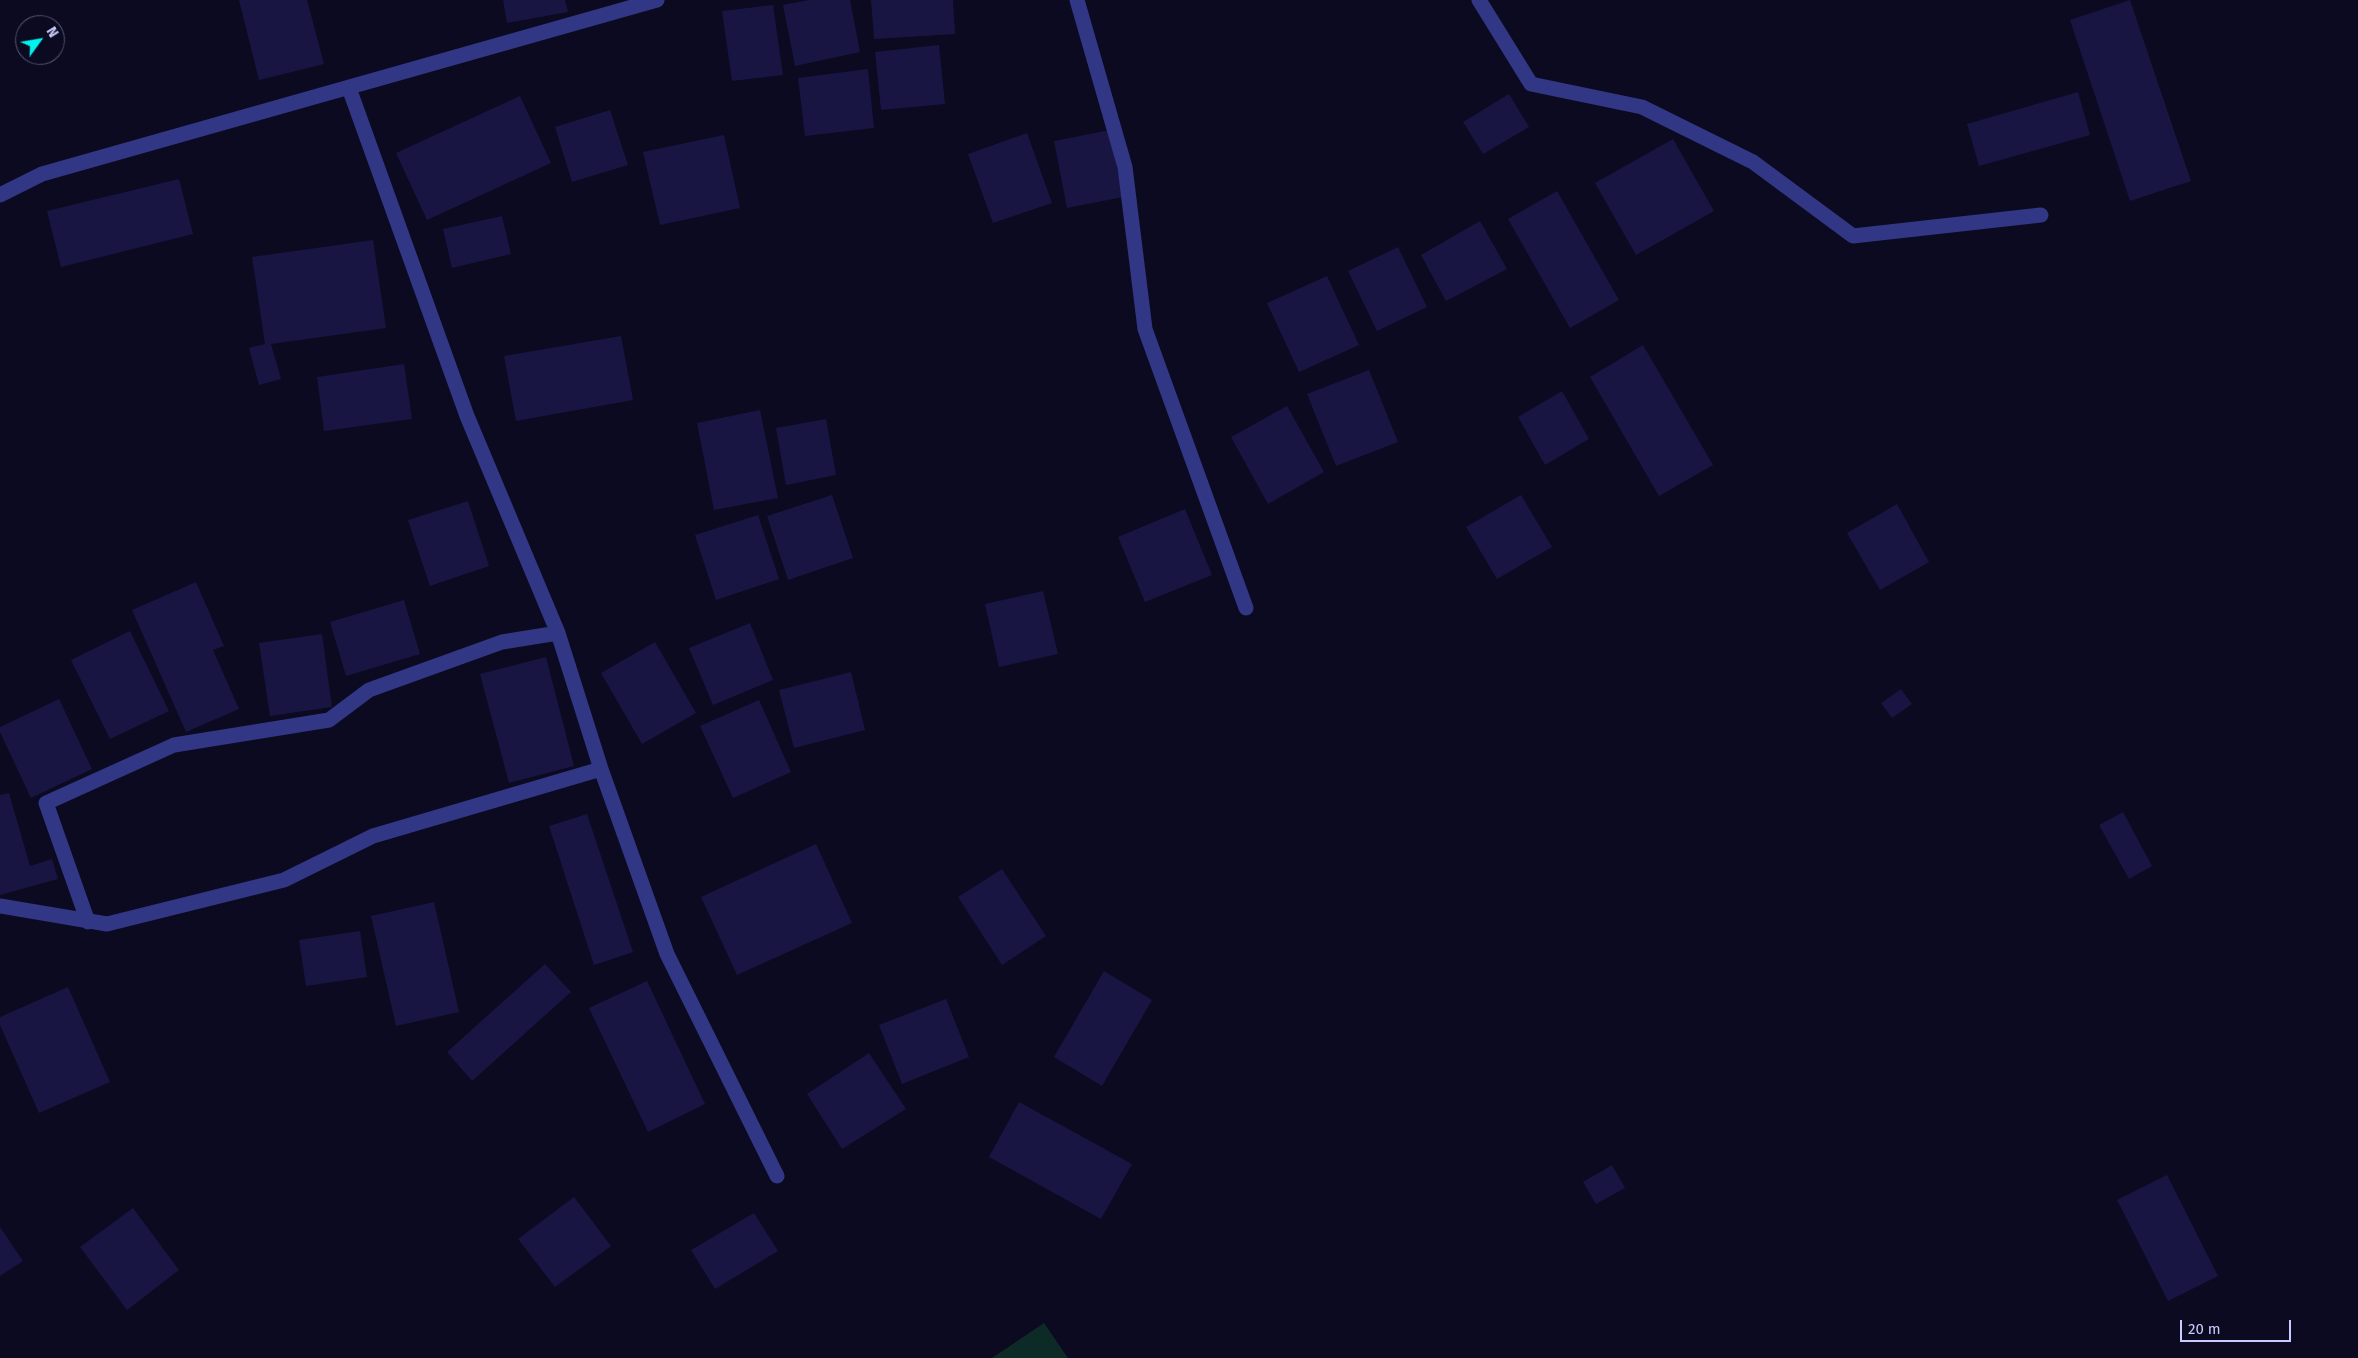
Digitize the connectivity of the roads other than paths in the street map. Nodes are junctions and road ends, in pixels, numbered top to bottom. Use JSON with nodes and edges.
{"nodes":[{"id":1,"x":657,"y":0,"type":"edge"},
{"id":2,"x":1077,"y":0,"type":"edge"},
{"id":3,"x":1479,"y":0,"type":"edge"},
{"id":4,"x":349,"y":88,"type":"junction"},
{"id":5,"x":0,"y":195,"type":"edge"},
{"id":6,"x":2041,"y":215,"type":"dead end"},
{"id":7,"x":1246,"y":608,"type":"dead end"},
{"id":8,"x":558,"y":633,"type":"junction"},
{"id":9,"x":601,"y":769,"type":"junction"},
{"id":10,"x":0,"y":906,"type":"edge"},
{"id":11,"x":88,"y":922,"type":"junction"},
{"id":12,"x":777,"y":1176,"type":"dead end"}],
"edges":[{"from":1,"to":4,"type":"street"},
{"from":2,"to":7,"type":"street"},
{"from":3,"to":6,"type":"street"},
{"from":4,"to":5,"type":"street"},
{"from":4,"to":8,"type":"street"},
{"from":8,"to":9,"type":"street"},
{"from":8,"to":11,"type":"street"},
{"from":9,"to":11,"type":"street"},
{"from":9,"to":12,"type":"street"},
{"from":10,"to":11,"type":"street"}]}
